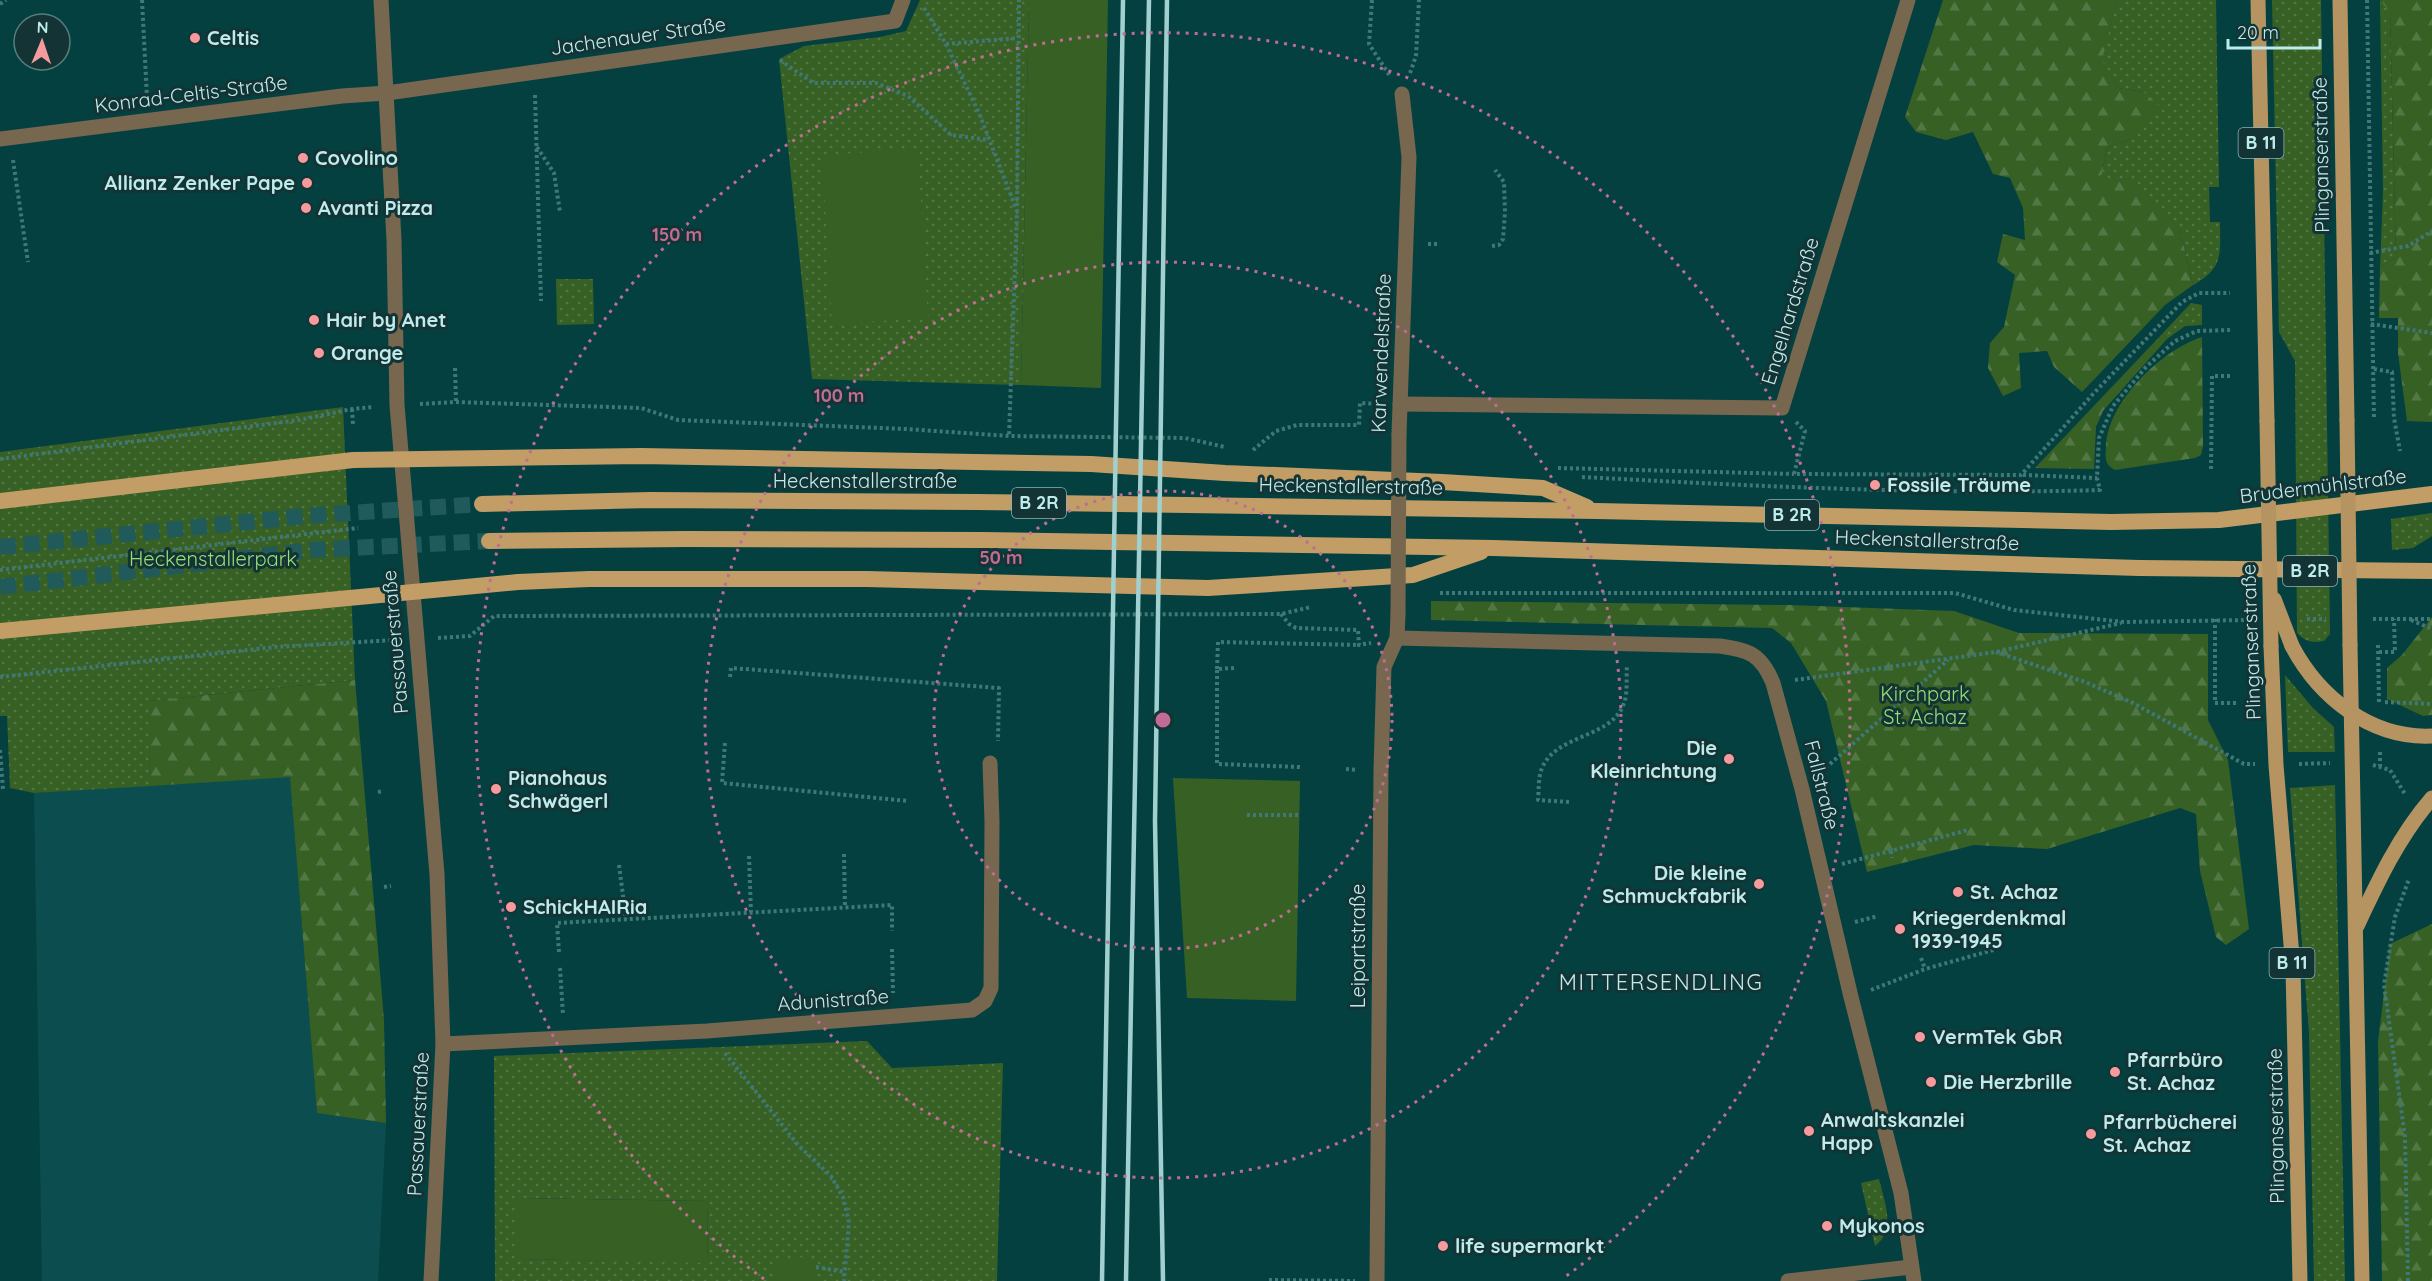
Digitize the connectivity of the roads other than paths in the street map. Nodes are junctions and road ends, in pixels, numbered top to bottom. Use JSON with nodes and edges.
{"nodes":[{"id":1,"x":381,"y":0,"type":"edge"},
{"id":2,"x":903,"y":0,"type":"edge"},
{"id":3,"x":1908,"y":0,"type":"edge"},
{"id":4,"x":2258,"y":0,"type":"edge"},
{"id":5,"x":2340,"y":0,"type":"edge"},
{"id":6,"x":387,"y":93,"type":"junction"},
{"id":7,"x":1402,"y":94,"type":"road end"},
{"id":8,"x":5,"y":139,"type":"edge"},
{"id":9,"x":1400,"y":404,"type":"junction"},
{"id":10,"x":401,"y":457,"type":"junction"},
{"id":11,"x":2432,"y":494,"type":"edge"},
{"id":12,"x":0,"y":501,"type":"edge"},
{"id":13,"x":482,"y":504,"type":"tunnel mouth"},
{"id":14,"x":1597,"y":511,"type":"junction"},
{"id":15,"x":2219,"y":520,"type":"joint"},
{"id":16,"x":489,"y":541,"type":"tunnel mouth"},
{"id":17,"x":1493,"y":548,"type":"junction"},
{"id":18,"x":2432,"y":572,"type":"edge"},
{"id":19,"x":2269,"y":585,"type":"junction"},
{"id":20,"x":411,"y":591,"type":"junction"},
{"id":21,"x":1398,"y":614,"type":"joint"},
{"id":22,"x":0,"y":631,"type":"edge"},
{"id":23,"x":1397,"y":638,"type":"junction"},
{"id":24,"x":2351,"y":715,"type":"junction"},
{"id":25,"x":2432,"y":736,"type":"edge"},
{"id":26,"x":990,"y":763,"type":"road end"},
{"id":27,"x":2432,"y":798,"type":"edge"},
{"id":28,"x":2356,"y":929,"type":"junction"},
{"id":29,"x":443,"y":1044,"type":"junction"},
{"id":30,"x":1912,"y":1274,"type":"edge"},
{"id":31,"x":431,"y":1281,"type":"edge"},
{"id":32,"x":1377,"y":1281,"type":"edge"},
{"id":33,"x":1788,"y":1281,"type":"edge"},
{"id":34,"x":2300,"y":1281,"type":"edge"},
{"id":35,"x":2362,"y":1281,"type":"edge"}],
"edges":[{"from":1,"to":6,"type":"street","name":"Passauerstraße"},
{"from":2,"to":6,"type":"street","name":"Jachenauer Straße"},
{"from":3,"to":9,"type":"street","name":"Engelhardstraße"},
{"from":4,"to":19,"type":"main road","name":"Plinganserstraße","number":"B 11","bridge":true},
{"from":5,"to":24,"type":"main road","name":"Plinganserstraße","bridge":true},
{"from":6,"to":8,"type":"street","name":"Konrad-Celtis-Straße"},
{"from":6,"to":10,"type":"street","name":"Passauerstraße"},
{"from":7,"to":9,"type":"street","name":"Karwendelstraße"},
{"from":9,"to":21,"type":"street","name":"Karwendelstraße","bridge":true},
{"from":10,"to":12,"type":"highway"},
{"from":10,"to":14,"type":"highway"},
{"from":10,"to":20,"type":"street","name":"Passauerstraße"},
{"from":11,"to":15,"type":"highway","name":"Brudermühlstraße","number":"B 2R"},
{"from":13,"to":14,"type":"highway","name":"Heckenstallerstraße","number":"B 2R"},
{"from":14,"to":15,"type":"highway","name":"Heckenstallerstraße","number":"B 2R"},
{"from":16,"to":17,"type":"highway","name":"Heckenstallerstraße","number":"B 2R"},
{"from":17,"to":18,"type":"highway","name":"Heckenstallerstraße","number":"B 2R"},
{"from":17,"to":20,"type":"highway"},
{"from":19,"to":24,"type":"main road","bridge":true},
{"from":19,"to":34,"type":"main road","name":"Plinganserstraße","number":"B 11","bridge":true},
{"from":20,"to":22,"type":"highway"},
{"from":20,"to":29,"type":"street","name":"Passauerstraße"},
{"from":21,"to":23,"type":"street","name":"Leipartstraße"},
{"from":23,"to":30,"type":"street","name":"Fallstraße"},
{"from":23,"to":32,"type":"street","name":"Leipartstraße"},
{"from":24,"to":25,"type":"main road"},
{"from":24,"to":28,"type":"main road","name":"Plinganserstraße"},
{"from":26,"to":29,"type":"street","name":"Adunistraße"},
{"from":27,"to":28,"type":"main road"},
{"from":28,"to":35,"type":"main road","name":"Plinganserstraße"},
{"from":29,"to":31,"type":"street","name":"Passauerstraße"},
{"from":30,"to":33,"type":"street"}]}
